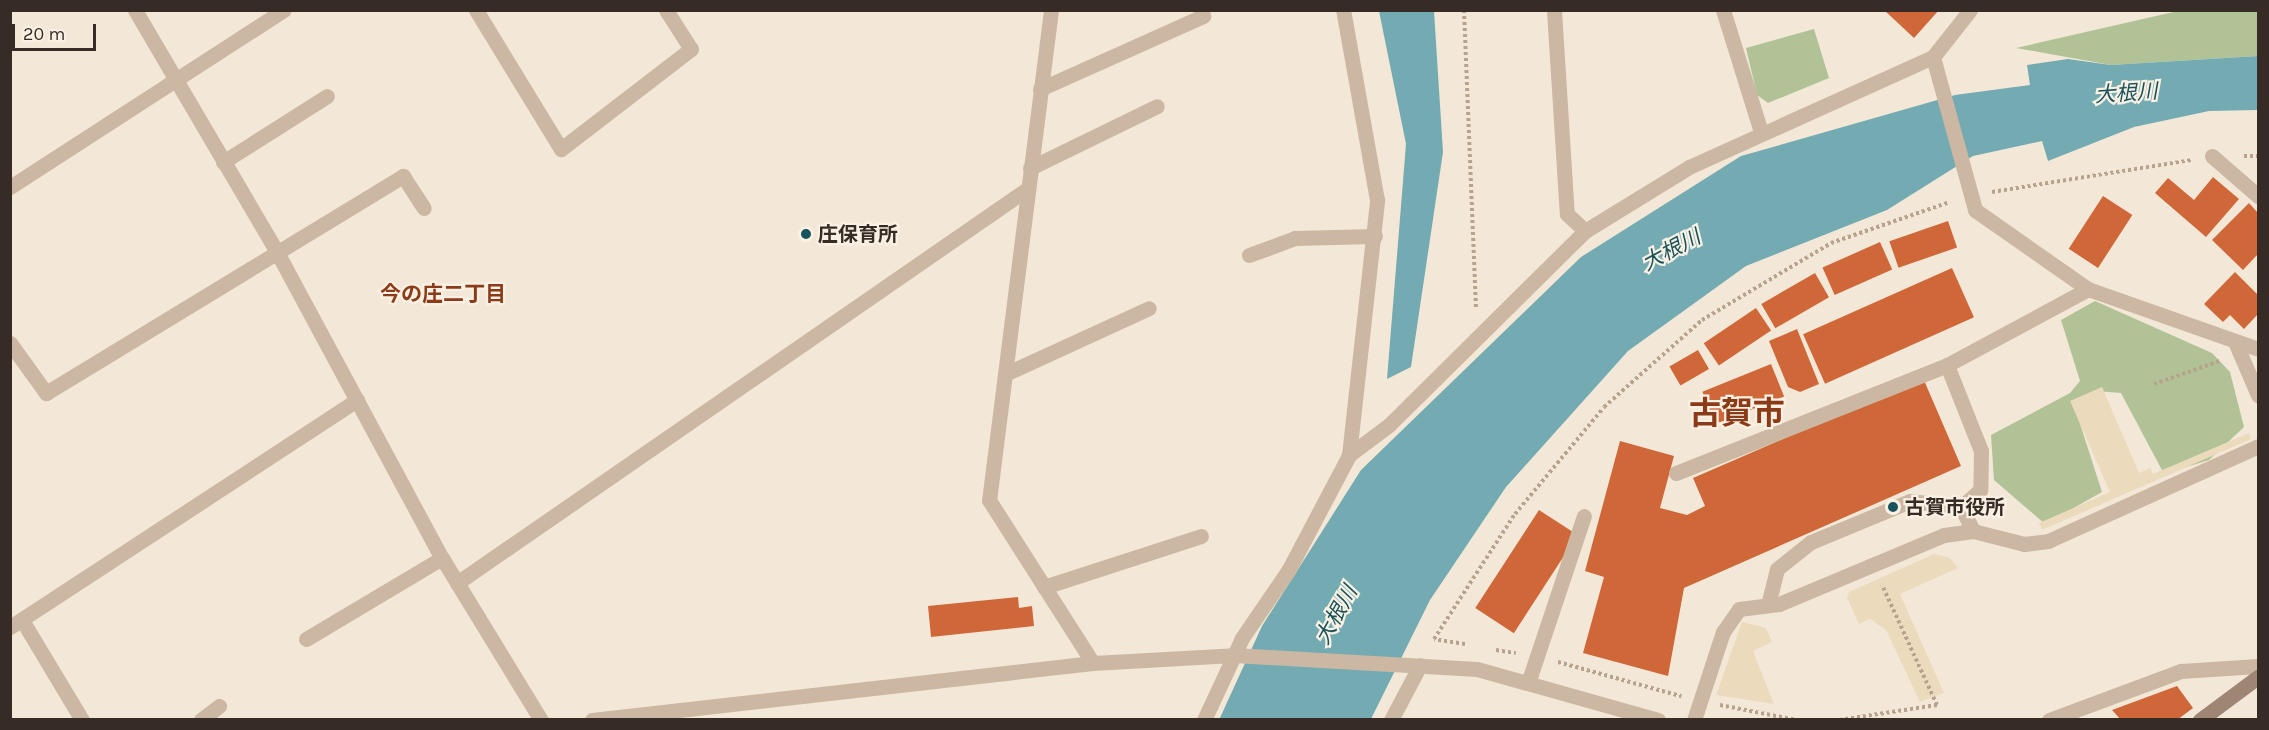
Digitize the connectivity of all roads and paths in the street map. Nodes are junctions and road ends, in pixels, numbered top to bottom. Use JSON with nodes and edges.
{"nodes":[{"id":1,"x":135,"y":10,"type":"edge"},
{"id":2,"x":284,"y":10,"type":"edge"},
{"id":3,"x":476,"y":10,"type":"edge"},
{"id":4,"x":666,"y":10,"type":"edge"},
{"id":5,"x":1050,"y":10,"type":"edge"},
{"id":6,"x":1342,"y":10,"type":"edge"},
{"id":7,"x":1464,"y":10,"type":"edge"},
{"id":8,"x":1554,"y":10,"type":"edge"},
{"id":9,"x":1723,"y":10,"type":"edge"},
{"id":10,"x":1970,"y":10,"type":"edge"},
{"id":11,"x":1203,"y":16,"type":"dead end"},
{"id":12,"x":1934,"y":57,"type":"junction"},
{"id":13,"x":175,"y":81,"type":"junction"},
{"id":14,"x":1040,"y":89,"type":"junction"},
{"id":15,"x":327,"y":96,"type":"dead end"},
{"id":16,"x":1157,"y":106,"type":"dead end"},
{"id":17,"x":1761,"y":132,"type":"junction"},
{"id":18,"x":2212,"y":156,"type":"junction"},
{"id":19,"x":2259,"y":156,"type":"edge"},
{"id":20,"x":223,"y":162,"type":"junction"},
{"id":21,"x":1030,"y":168,"type":"junction"},
{"id":22,"x":10,"y":187,"type":"edge"},
{"id":23,"x":1028,"y":189,"type":"junction"},
{"id":24,"x":1968,"y":196,"type":"junction"},
{"id":25,"x":2259,"y":196,"type":"edge"},
{"id":26,"x":424,"y":208,"type":"dead end"},
{"id":27,"x":1585,"y":231,"type":"junction"},
{"id":28,"x":1375,"y":236,"type":"junction"},
{"id":29,"x":278,"y":254,"type":"junction"},
{"id":30,"x":1249,"y":255,"type":"dead end"},
{"id":31,"x":2088,"y":290,"type":"junction"},
{"id":32,"x":1149,"y":308,"type":"dead end"},
{"id":33,"x":1478,"y":336,"type":"junction"},
{"id":34,"x":10,"y":343,"type":"edge"},
{"id":35,"x":2239,"y":349,"type":"junction"},
{"id":36,"x":2259,"y":349,"type":"edge"},
{"id":37,"x":1947,"y":365,"type":"junction"},
{"id":38,"x":1005,"y":374,"type":"junction"},
{"id":39,"x":2154,"y":384,"type":"dead end"},
{"id":40,"x":2259,"y":395,"type":"edge"},
{"id":41,"x":357,"y":400,"type":"junction"},
{"id":42,"x":2259,"y":446,"type":"edge"},
{"id":43,"x":1349,"y":455,"type":"junction"},
{"id":44,"x":1676,"y":473,"type":"dead end"},
{"id":45,"x":1961,"y":507,"type":"junction"},
{"id":46,"x":1584,"y":516,"type":"dead end"},
{"id":47,"x":1972,"y":531,"type":"junction"},
{"id":48,"x":1201,"y":536,"type":"dead end"},
{"id":49,"x":442,"y":558,"type":"junction"},
{"id":50,"x":1872,"y":562,"type":"junction"},
{"id":51,"x":457,"y":583,"type":"junction"},
{"id":52,"x":1044,"y":587,"type":"junction"},
{"id":53,"x":1768,"y":605,"type":"junction"},
{"id":54,"x":16,"y":623,"type":"edge"},
{"id":55,"x":306,"y":639,"type":"dead end"},
{"id":56,"x":1468,"y":645,"type":"dead end"},
{"id":57,"x":1491,"y":649,"type":"dead end"},
{"id":58,"x":1239,"y":655,"type":"junction"},
{"id":59,"x":1537,"y":656,"type":"junction"},
{"id":60,"x":1093,"y":663,"type":"junction"},
{"id":61,"x":1420,"y":665,"type":"junction"},
{"id":62,"x":2259,"y":666,"type":"edge"},
{"id":63,"x":2259,"y":677,"type":"edge"},
{"id":64,"x":1528,"y":683,"type":"junction"},
{"id":65,"x":1701,"y":702,"type":"junction"},
{"id":66,"x":219,"y":706,"type":"dead end"},
{"id":67,"x":82,"y":720,"type":"edge"},
{"id":68,"x":201,"y":720,"type":"edge"},
{"id":69,"x":541,"y":720,"type":"edge"},
{"id":70,"x":592,"y":720,"type":"edge"},
{"id":71,"x":1204,"y":720,"type":"edge"},
{"id":72,"x":1391,"y":720,"type":"edge"},
{"id":73,"x":1658,"y":720,"type":"edge"},
{"id":74,"x":1694,"y":720,"type":"edge"},
{"id":75,"x":1797,"y":720,"type":"edge"},
{"id":76,"x":1839,"y":720,"type":"edge"},
{"id":77,"x":2049,"y":720,"type":"edge"},
{"id":78,"x":2200,"y":720,"type":"edge"}],
"edges":[{"from":1,"to":13,"type":"street"},
{"from":2,"to":13,"type":"street"},
{"from":3,"to":4,"type":"street"},
{"from":5,"to":14,"type":"street"},
{"from":6,"to":28,"type":"street"},
{"from":7,"to":33,"type":"path"},
{"from":8,"to":27,"type":"street"},
{"from":9,"to":17,"type":"street"},
{"from":10,"to":12,"type":"street"},
{"from":11,"to":14,"type":"street"},
{"from":12,"to":17,"type":"street"},
{"from":12,"to":24,"type":"street"},
{"from":13,"to":20,"type":"street"},
{"from":13,"to":22,"type":"street"},
{"from":14,"to":21,"type":"street"},
{"from":15,"to":20,"type":"street"},
{"from":16,"to":21,"type":"street"},
{"from":17,"to":27,"type":"street"},
{"from":18,"to":19,"type":"path"},
{"from":18,"to":24,"type":"path"},
{"from":18,"to":25,"type":"street"},
{"from":20,"to":29,"type":"street"},
{"from":21,"to":23,"type":"street"},
{"from":23,"to":38,"type":"street"},
{"from":23,"to":51,"type":"street"},
{"from":24,"to":31,"type":"street"},
{"from":24,"to":56,"type":"path"},
{"from":26,"to":29,"type":"street"},
{"from":27,"to":33,"type":"street"},
{"from":28,"to":30,"type":"street"},
{"from":28,"to":43,"type":"street"},
{"from":29,"to":34,"type":"street"},
{"from":29,"to":41,"type":"street"},
{"from":31,"to":35,"type":"street"},
{"from":31,"to":37,"type":"street"},
{"from":32,"to":38,"type":"street"},
{"from":33,"to":43,"type":"street"},
{"from":35,"to":36,"type":"street"},
{"from":35,"to":39,"type":"path"},
{"from":35,"to":40,"type":"street"},
{"from":37,"to":44,"type":"street"},
{"from":37,"to":45,"type":"street"},
{"from":38,"to":52,"type":"street"},
{"from":41,"to":49,"type":"street"},
{"from":41,"to":54,"type":"street"},
{"from":42,"to":47,"type":"street"},
{"from":43,"to":58,"type":"street"},
{"from":45,"to":47,"type":"street"},
{"from":45,"to":53,"type":"street"},
{"from":46,"to":59,"type":"street"},
{"from":47,"to":50,"type":"street"},
{"from":48,"to":52,"type":"street"},
{"from":49,"to":51,"type":"street"},
{"from":49,"to":55,"type":"street"},
{"from":50,"to":53,"type":"street"},
{"from":50,"to":76,"type":"path"},
{"from":51,"to":69,"type":"street"},
{"from":52,"to":60,"type":"street"},
{"from":53,"to":65,"type":"street"},
{"from":54,"to":67,"type":"street"},
{"from":57,"to":59,"type":"path"},
{"from":58,"to":60,"type":"street"},
{"from":58,"to":61,"type":"street"},
{"from":58,"to":71,"type":"street"},
{"from":59,"to":64,"type":"street"},
{"from":59,"to":65,"type":"path"},
{"from":60,"to":70,"type":"street"},
{"from":61,"to":64,"type":"street"},
{"from":61,"to":72,"type":"street"},
{"from":62,"to":77,"type":"street"},
{"from":63,"to":78,"type":"main road"},
{"from":64,"to":73,"type":"street"},
{"from":65,"to":74,"type":"street"},
{"from":65,"to":75,"type":"path"},
{"from":66,"to":68,"type":"street"}]}
